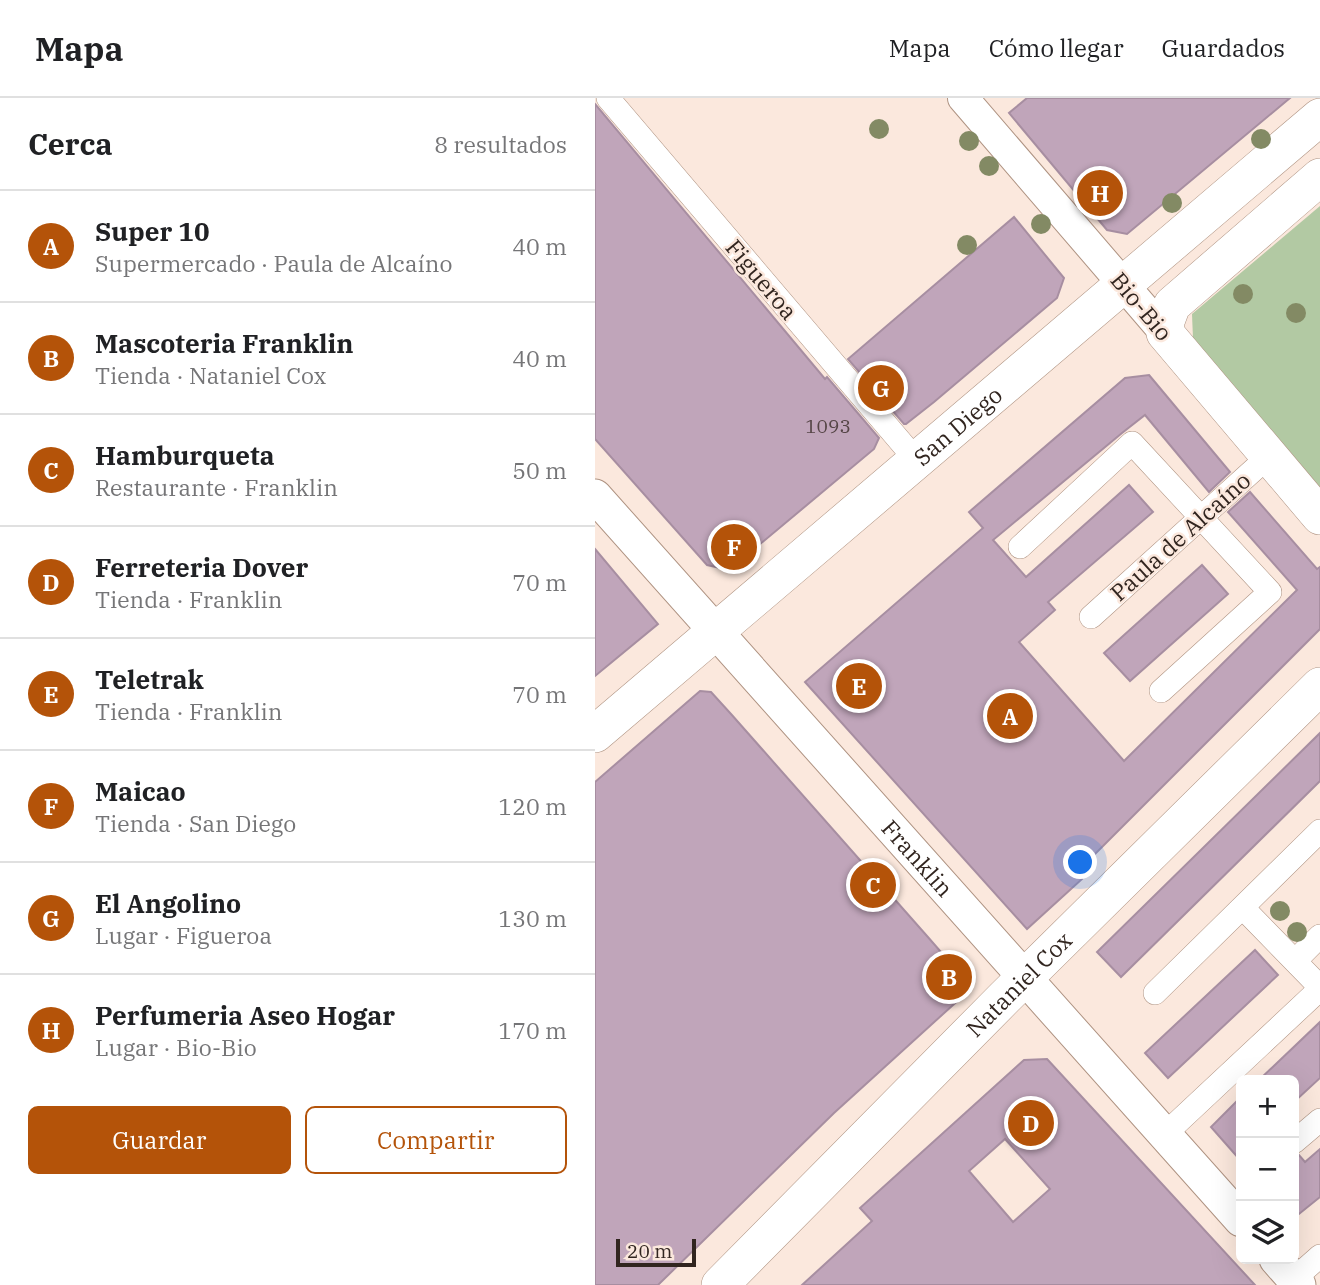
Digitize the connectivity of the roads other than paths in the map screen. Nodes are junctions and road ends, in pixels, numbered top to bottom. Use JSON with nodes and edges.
{"nodes":[{"id":1,"x":608,"y":98,"type":"edge"},
{"id":2,"x":963,"y":98,"type":"edge"},
{"id":3,"x":1320,"y":117,"type":"edge"},
{"id":4,"x":1320,"y":177,"type":"edge"},
{"id":5,"x":1124,"y":284,"type":"junction"},
{"id":6,"x":1165,"y":332,"type":"junction"},
{"id":7,"x":1269,"y":456,"type":"junction"},
{"id":8,"x":917,"y":461,"type":"junction"},
{"id":9,"x":595,"y":496,"type":"edge"},
{"id":10,"x":1320,"y":516,"type":"edge"},
{"id":11,"x":1201,"y":517,"type":"junction"},
{"id":12,"x":1020,"y":547,"type":"dead end"},
{"id":13,"x":1091,"y":617,"type":"dead end"},
{"id":14,"x":715,"y":631,"type":"junction"},
{"id":15,"x":1320,"y":686,"type":"edge"},
{"id":16,"x":1161,"y":691,"type":"dead end"},
{"id":17,"x":595,"y":734,"type":"edge"},
{"id":18,"x":1320,"y":831,"type":"edge"},
{"id":19,"x":1243,"y":908,"type":"junction"},
{"id":20,"x":1320,"y":936,"type":"edge"},
{"id":21,"x":1295,"y":961,"type":"junction"},
{"id":22,"x":1025,"y":979,"type":"junction"},
{"id":23,"x":1320,"y":988,"type":"edge"},
{"id":24,"x":1155,"y":993,"type":"dead end"},
{"id":25,"x":1320,"y":1120,"type":"edge"},
{"id":26,"x":1164,"y":1135,"type":"junction"},
{"id":27,"x":1299,"y":1138,"type":"edge"},
{"id":28,"x":1236,"y":1214,"type":"edge"},
{"id":29,"x":1320,"y":1256,"type":"edge"},
{"id":30,"x":1290,"y":1274,"type":"edge"},
{"id":31,"x":720,"y":1285,"type":"edge"}],
"edges":[{"from":1,"to":8,"type":"street","name":"Figueroa"},
{"from":2,"to":5,"type":"street","name":"Bio-Bio"},
{"from":3,"to":5,"type":"main road","name":"San Diego"},
{"from":4,"to":6,"type":"main road"},
{"from":5,"to":6,"type":"street","name":"Bio-Bio"},
{"from":5,"to":8,"type":"main road","name":"San Diego"},
{"from":6,"to":7,"type":"main road","name":"Bio-Bio"},
{"from":7,"to":10,"type":"main road","name":"Bio-Bio"},
{"from":7,"to":11,"type":"street","name":"Paula de Alcaíno"},
{"from":8,"to":14,"type":"main road","name":"San Diego"},
{"from":9,"to":14,"type":"main road","name":"Franklin"},
{"from":11,"to":12,"type":"street"},
{"from":11,"to":13,"type":"street","name":"Paula de Alcaíno"},
{"from":11,"to":16,"type":"street"},
{"from":14,"to":17,"type":"main road","name":"San Diego"},
{"from":14,"to":22,"type":"main road","name":"Franklin"},
{"from":15,"to":22,"type":"main road","name":"Nataniel Cox"},
{"from":18,"to":19,"type":"street"},
{"from":19,"to":21,"type":"street"},
{"from":19,"to":24,"type":"street"},
{"from":20,"to":21,"type":"street"},
{"from":21,"to":23,"type":"street"},
{"from":22,"to":26,"type":"main road","name":"Franklin"},
{"from":22,"to":31,"type":"main road","name":"Nataniel Cox"},
{"from":23,"to":26,"type":"street"},
{"from":25,"to":27,"type":"street"},
{"from":26,"to":28,"type":"main road","name":"Franklin"},
{"from":29,"to":30,"type":"street"}]}
